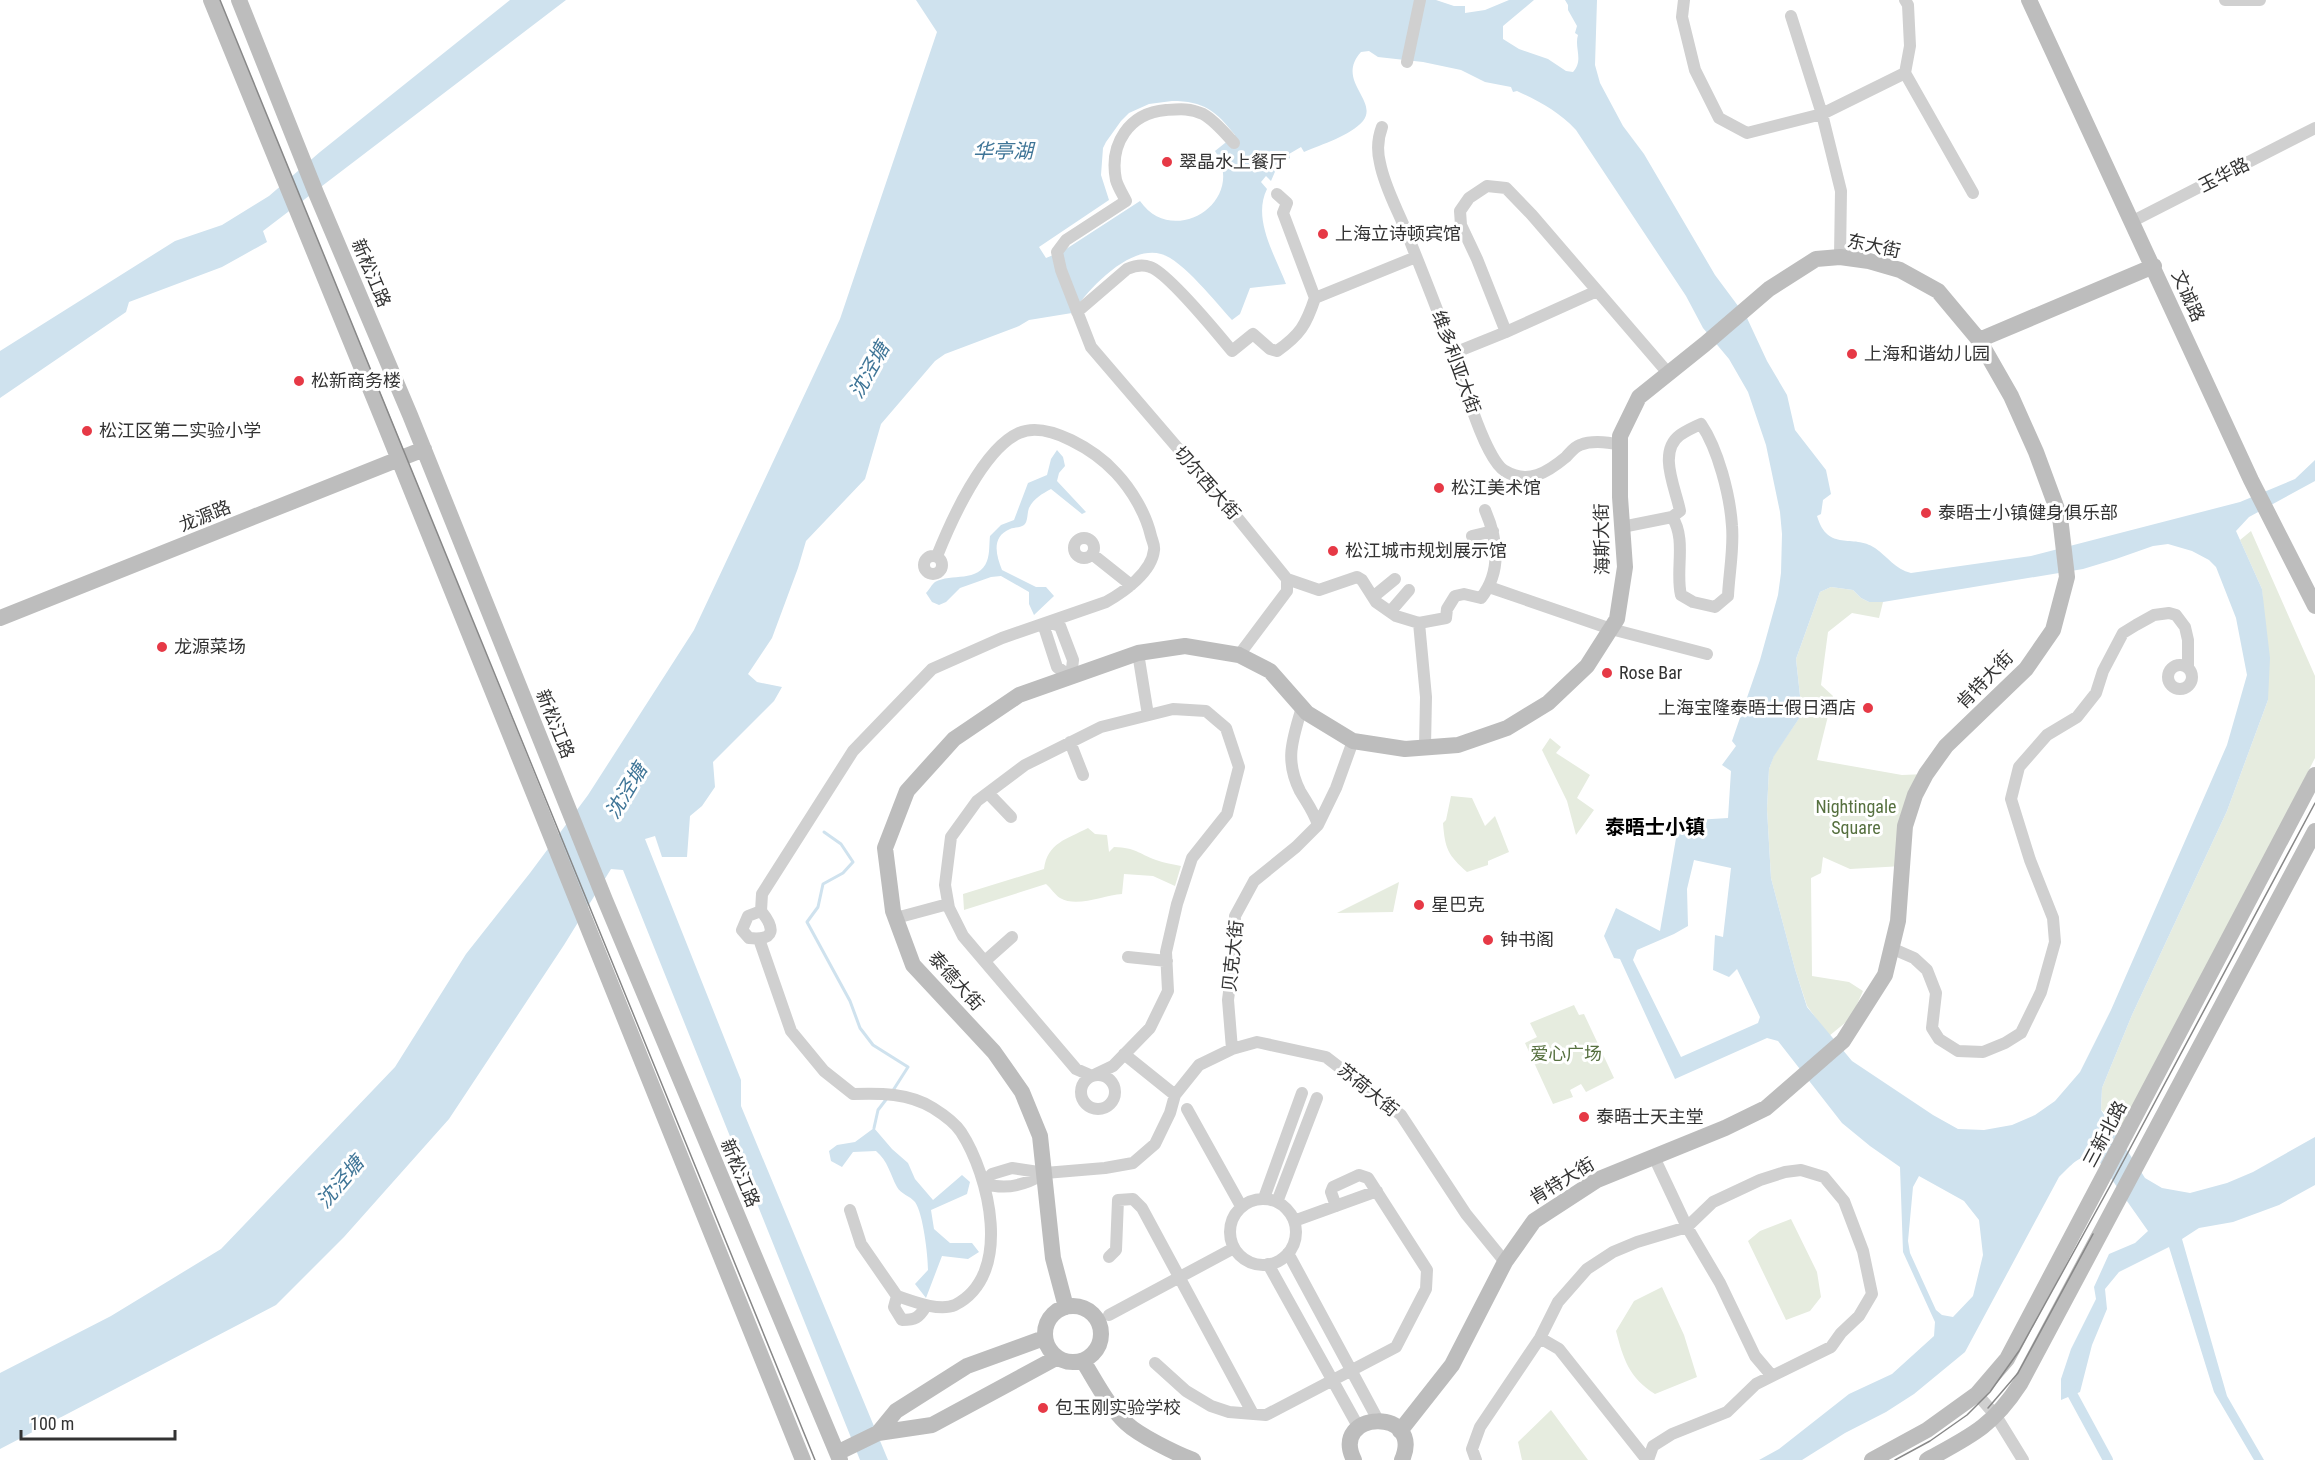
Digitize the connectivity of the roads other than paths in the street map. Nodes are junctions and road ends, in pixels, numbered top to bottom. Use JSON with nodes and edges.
{"nodes":[{"id":1,"x":211,"y":0,"type":"edge"},
{"id":2,"x":239,"y":0,"type":"edge"},
{"id":3,"x":1420,"y":0,"type":"edge"},
{"id":4,"x":1684,"y":0,"type":"edge"},
{"id":5,"x":1905,"y":0,"type":"edge"},
{"id":6,"x":2029,"y":0,"type":"edge"},
{"id":7,"x":2225,"y":0,"type":"edge"},
{"id":8,"x":2260,"y":0,"type":"edge"},
{"id":9,"x":1791,"y":16,"type":"dead end"},
{"id":10,"x":1407,"y":62,"type":"dead end"},
{"id":11,"x":1905,"y":73,"type":"junction"},
{"id":12,"x":1822,"y":114,"type":"junction"},
{"id":13,"x":1382,"y":128,"type":"dead end"},
{"id":14,"x":2315,"y":128,"type":"edge"},
{"id":15,"x":1234,"y":142,"type":"dead end"},
{"id":16,"x":1973,"y":193,"type":"dead end"},
{"id":17,"x":1277,"y":194,"type":"dead end"},
{"id":18,"x":2133,"y":221,"type":"junction"},
{"id":19,"x":1416,"y":257,"type":"junction"},
{"id":20,"x":1840,"y":257,"type":"junction"},
{"id":21,"x":2154,"y":266,"type":"junction"},
{"id":22,"x":1597,"y":291,"type":"junction"},
{"id":23,"x":1315,"y":298,"type":"junction"},
{"id":24,"x":1749,"y":306,"type":"joint"},
{"id":25,"x":1077,"y":312,"type":"junction"},
{"id":26,"x":1506,"y":332,"type":"junction"},
{"id":27,"x":1979,"y":340,"type":"junction"},
{"id":28,"x":1454,"y":353,"type":"junction"},
{"id":29,"x":1668,"y":373,"type":"junction"},
{"id":30,"x":1620,"y":446,"type":"junction"},
{"id":31,"x":424,"y":449,"type":"junction"},
{"id":32,"x":399,"y":459,"type":"junction"},
{"id":33,"x":1485,"y":510,"type":"dead end"},
{"id":34,"x":1672,"y":517,"type":"junction"},
{"id":35,"x":1622,"y":526,"type":"junction"},
{"id":36,"x":1493,"y":531,"type":"junction"},
{"id":37,"x":1472,"y":536,"type":"dead end"},
{"id":38,"x":1092,"y":554,"type":"dead end"},
{"id":39,"x":936,"y":556,"type":"dead end"},
{"id":40,"x":1287,"y":579,"type":"junction"},
{"id":41,"x":1395,"y":579,"type":"dead end"},
{"id":42,"x":1131,"y":585,"type":"junction"},
{"id":43,"x":1489,"y":587,"type":"junction"},
{"id":44,"x":1409,"y":590,"type":"dead end"},
{"id":45,"x":1373,"y":597,"type":"junction"},
{"id":46,"x":2315,"y":606,"type":"edge"},
{"id":47,"x":1390,"y":612,"type":"junction"},
{"id":48,"x":0,"y":618,"type":"edge"},
{"id":49,"x":1048,"y":622,"type":"junction"},
{"id":50,"x":1419,"y":623,"type":"junction"},
{"id":51,"x":1611,"y":629,"type":"junction"},
{"id":52,"x":1138,"y":653,"type":"junction"},
{"id":53,"x":1707,"y":654,"type":"dead end"},
{"id":54,"x":1239,"y":655,"type":"junction"},
{"id":55,"x":2188,"y":667,"type":"dead end"},
{"id":56,"x":1071,"y":677,"type":"junction"},
{"id":57,"x":1302,"y":707,"type":"junction"},
{"id":58,"x":1148,"y":715,"type":"junction"},
{"id":59,"x":1353,"y":741,"type":"junction"},
{"id":60,"x":1070,"y":742,"type":"junction"},
{"id":61,"x":1425,"y":747,"type":"junction"},
{"id":62,"x":1083,"y":775,"type":"dead end"},
{"id":63,"x":2315,"y":775,"type":"edge"},
{"id":64,"x":988,"y":793,"type":"junction"},
{"id":65,"x":1011,"y":817,"type":"dead end"},
{"id":66,"x":1318,"y":825,"type":"junction"},
{"id":67,"x":2315,"y":831,"type":"edge"},
{"id":68,"x":948,"y":904,"type":"junction"},
{"id":69,"x":761,"y":911,"type":"junction"},
{"id":70,"x":896,"y":918,"type":"junction"},
{"id":71,"x":1012,"y":937,"type":"dead end"},
{"id":72,"x":759,"y":939,"type":"junction"},
{"id":73,"x":1892,"y":948,"type":"junction"},
{"id":74,"x":1128,"y":957,"type":"dead end"},
{"id":75,"x":986,"y":961,"type":"junction"},
{"id":76,"x":1167,"y":961,"type":"junction"},
{"id":77,"x":1232,"y":1049,"type":"junction"},
{"id":78,"x":1124,"y":1054,"type":"junction"},
{"id":79,"x":1302,"y":1093,"type":"dead end"},
{"id":80,"x":1175,"y":1095,"type":"junction"},
{"id":81,"x":1317,"y":1098,"type":"dead end"},
{"id":82,"x":1187,"y":1109,"type":"dead end"},
{"id":83,"x":1654,"y":1157,"type":"junction"},
{"id":84,"x":1045,"y":1173,"type":"junction"},
{"id":85,"x":984,"y":1183,"type":"junction"},
{"id":86,"x":1377,"y":1191,"type":"junction"},
{"id":87,"x":1264,"y":1198,"type":"junction"},
{"id":88,"x":1277,"y":1202,"type":"junction"},
{"id":89,"x":1241,"y":1206,"type":"junction"},
{"id":90,"x":1336,"y":1206,"type":"junction"},
{"id":91,"x":850,"y":1210,"type":"dead end"},
{"id":92,"x":1294,"y":1221,"type":"junction"},
{"id":93,"x":1687,"y":1227,"type":"junction"},
{"id":94,"x":1234,"y":1248,"type":"junction"},
{"id":95,"x":1288,"y":1253,"type":"junction"},
{"id":96,"x":1109,"y":1257,"type":"dead end"},
{"id":97,"x":1505,"y":1262,"type":"junction"},
{"id":98,"x":1268,"y":1264,"type":"junction"},
{"id":99,"x":1179,"y":1277,"type":"junction"},
{"id":100,"x":897,"y":1296,"type":"junction"},
{"id":101,"x":926,"y":1306,"type":"junction"},
{"id":102,"x":1066,"y":1307,"type":"junction"},
{"id":103,"x":1109,"y":1314,"type":"dead end"},
{"id":104,"x":1044,"y":1338,"type":"junction"},
{"id":105,"x":1540,"y":1338,"type":"junction"},
{"id":106,"x":1056,"y":1358,"type":"junction"},
{"id":107,"x":1083,"y":1361,"type":"junction"},
{"id":108,"x":1155,"y":1363,"type":"dead end"},
{"id":109,"x":1352,"y":1371,"type":"junction"},
{"id":110,"x":1772,"y":1376,"type":"junction"},
{"id":111,"x":1333,"y":1381,"type":"junction"},
{"id":112,"x":1977,"y":1394,"type":"junction"},
{"id":113,"x":1253,"y":1414,"type":"junction"},
{"id":114,"x":1996,"y":1416,"type":"junction"},
{"id":115,"x":1378,"y":1420,"type":"junction"},
{"id":116,"x":1359,"y":1428,"type":"junction"},
{"id":117,"x":1400,"y":1431,"type":"junction"},
{"id":118,"x":878,"y":1433,"type":"junction"},
{"id":119,"x":838,"y":1457,"type":"edge"},
{"id":120,"x":1348,"y":1459,"type":"edge"},
{"id":121,"x":803,"y":1460,"type":"edge"},
{"id":122,"x":1193,"y":1460,"type":"edge"},
{"id":123,"x":1402,"y":1460,"type":"edge"},
{"id":124,"x":1476,"y":1460,"type":"edge"},
{"id":125,"x":1647,"y":1460,"type":"edge"},
{"id":126,"x":1872,"y":1460,"type":"edge"},
{"id":127,"x":1927,"y":1460,"type":"edge"},
{"id":128,"x":2024,"y":1460,"type":"edge"}],
"edges":[{"from":1,"to":32,"type":"street"},
{"from":2,"to":31,"type":"street","name":"新松江路"},
{"from":3,"to":10,"type":"street"},
{"from":4,"to":12,"type":"street"},
{"from":5,"to":11,"type":"street"},
{"from":6,"to":18,"type":"street","name":"文诚路"},
{"from":7,"to":8,"type":"street"},
{"from":9,"to":12,"type":"street"},
{"from":11,"to":12,"type":"street"},
{"from":11,"to":16,"type":"street"},
{"from":12,"to":20,"type":"street"},
{"from":13,"to":19,"type":"street","name":"维多利亚大街"},
{"from":14,"to":18,"type":"street","name":"玉华路"},
{"from":15,"to":25,"type":"street","name":"切尔西大街"},
{"from":17,"to":23,"type":"street"},
{"from":18,"to":21,"type":"street","name":"文诚路"},
{"from":19,"to":23,"type":"street"},
{"from":19,"to":28,"type":"street","name":"维多利亚大街"},
{"from":20,"to":24,"type":"street","name":"东大街"},
{"from":20,"to":27,"type":"street","name":"东大街"},
{"from":21,"to":27,"type":"street"},
{"from":21,"to":46,"type":"street","name":"文诚路"},
{"from":22,"to":26,"type":"street"},
{"from":22,"to":26,"type":"street"},
{"from":22,"to":29,"type":"street"},
{"from":23,"to":25,"type":"street"},
{"from":24,"to":29,"type":"street","name":"海斯大街"},
{"from":25,"to":40,"type":"street","name":"切尔西大街"},
{"from":26,"to":28,"type":"street"},
{"from":27,"to":73,"type":"street","name":"肯特大街"},
{"from":28,"to":30,"type":"street","name":"维多利亚大街"},
{"from":29,"to":30,"type":"street","name":"海斯大街"},
{"from":30,"to":35,"type":"street","name":"海斯大街"},
{"from":31,"to":32,"type":"street","name":"龙源路"},
{"from":31,"to":119,"type":"street","name":"新松江路"},
{"from":32,"to":48,"type":"street","name":"龙源路"},
{"from":32,"to":121,"type":"street"},
{"from":33,"to":36,"type":"street"},
{"from":34,"to":34,"type":"street"},
{"from":34,"to":35,"type":"street"},
{"from":35,"to":51,"type":"street","name":"海斯大街"},
{"from":36,"to":37,"type":"street"},
{"from":36,"to":43,"type":"street"},
{"from":38,"to":42,"type":"street"},
{"from":39,"to":42,"type":"street"},
{"from":40,"to":45,"type":"street"},
{"from":40,"to":54,"type":"street"},
{"from":41,"to":45,"type":"street"},
{"from":42,"to":49,"type":"street"},
{"from":43,"to":50,"type":"street"},
{"from":43,"to":51,"type":"street"},
{"from":44,"to":47,"type":"street"},
{"from":45,"to":47,"type":"street"},
{"from":47,"to":50,"type":"street"},
{"from":49,"to":56,"type":"street"},
{"from":49,"to":69,"type":"street"},
{"from":50,"to":61,"type":"street"},
{"from":51,"to":53,"type":"street"},
{"from":51,"to":61,"type":"street","name":"海斯大街"},
{"from":52,"to":54,"type":"street","name":"泰德大街"},
{"from":52,"to":56,"type":"street","name":"泰德大街"},
{"from":52,"to":58,"type":"street"},
{"from":54,"to":57,"type":"street","name":"海斯大街"},
{"from":55,"to":73,"type":"street"},
{"from":56,"to":70,"type":"street","name":"泰德大街"},
{"from":57,"to":59,"type":"street","name":"海斯大街"},
{"from":57,"to":66,"type":"street"},
{"from":58,"to":60,"type":"street"},
{"from":58,"to":76,"type":"street"},
{"from":59,"to":61,"type":"street","name":"海斯大街"},
{"from":59,"to":66,"type":"street","name":"贝克大街"},
{"from":60,"to":62,"type":"street"},
{"from":60,"to":64,"type":"street"},
{"from":63,"to":112,"type":"street","name":"三新北路"},
{"from":64,"to":65,"type":"street"},
{"from":64,"to":68,"type":"street"},
{"from":66,"to":77,"type":"street","name":"贝克大街"},
{"from":67,"to":114,"type":"street"},
{"from":68,"to":70,"type":"street"},
{"from":68,"to":75,"type":"street"},
{"from":69,"to":72,"type":"street"},
{"from":69,"to":72,"type":"street"},
{"from":70,"to":84,"type":"street","name":"泰德大街"},
{"from":71,"to":75,"type":"street"},
{"from":72,"to":85,"type":"street"},
{"from":73,"to":83,"type":"street","name":"肯特大街"},
{"from":74,"to":76,"type":"street"},
{"from":75,"to":78,"type":"street"},
{"from":76,"to":78,"type":"street"},
{"from":77,"to":80,"type":"street","name":"苏荷大街"},
{"from":77,"to":97,"type":"street","name":"苏荷大街"},
{"from":78,"to":80,"type":"street"},
{"from":79,"to":87,"type":"street"},
{"from":80,"to":84,"type":"street","name":"苏荷大街"},
{"from":81,"to":88,"type":"street"},
{"from":82,"to":89,"type":"street"},
{"from":83,"to":93,"type":"street"},
{"from":83,"to":97,"type":"street","name":"肯特大街"},
{"from":84,"to":85,"type":"street"},
{"from":84,"to":85,"type":"street"},
{"from":84,"to":102,"type":"street","name":"泰德大街"},
{"from":85,"to":101,"type":"street"},
{"from":86,"to":90,"type":"street"},
{"from":86,"to":90,"type":"street"},
{"from":86,"to":109,"type":"street"},
{"from":87,"to":88,"type":"street"},
{"from":87,"to":89,"type":"street"},
{"from":88,"to":92,"type":"street"},
{"from":89,"to":94,"type":"street"},
{"from":90,"to":92,"type":"street"},
{"from":91,"to":100,"type":"street"},
{"from":92,"to":95,"type":"street"},
{"from":93,"to":105,"type":"street"},
{"from":93,"to":110,"type":"street"},
{"from":93,"to":110,"type":"street"},
{"from":94,"to":98,"type":"street"},
{"from":94,"to":99,"type":"street"},
{"from":95,"to":98,"type":"street"},
{"from":95,"to":109,"type":"street"},
{"from":96,"to":99,"type":"street"},
{"from":97,"to":117,"type":"street","name":"肯特大街"},
{"from":98,"to":111,"type":"street"},
{"from":99,"to":103,"type":"street"},
{"from":99,"to":113,"type":"street"},
{"from":100,"to":101,"type":"street"},
{"from":100,"to":101,"type":"street"},
{"from":102,"to":104,"type":"street"},
{"from":102,"to":107,"type":"street"},
{"from":104,"to":106,"type":"street"},
{"from":104,"to":118,"type":"street"},
{"from":105,"to":124,"type":"street"},
{"from":105,"to":125,"type":"street"},
{"from":106,"to":107,"type":"street"},
{"from":106,"to":118,"type":"street"},
{"from":107,"to":122,"type":"street"},
{"from":108,"to":113,"type":"street"},
{"from":109,"to":111,"type":"street"},
{"from":109,"to":115,"type":"street"},
{"from":110,"to":125,"type":"street"},
{"from":111,"to":113,"type":"street"},
{"from":111,"to":116,"type":"street"},
{"from":112,"to":114,"type":"street"},
{"from":112,"to":126,"type":"street","name":"三新北路"},
{"from":114,"to":127,"type":"street"},
{"from":114,"to":128,"type":"street"},
{"from":115,"to":116,"type":"street"},
{"from":115,"to":117,"type":"street"},
{"from":116,"to":120,"type":"street"},
{"from":117,"to":123,"type":"street"},
{"from":118,"to":119,"type":"street"}]}
